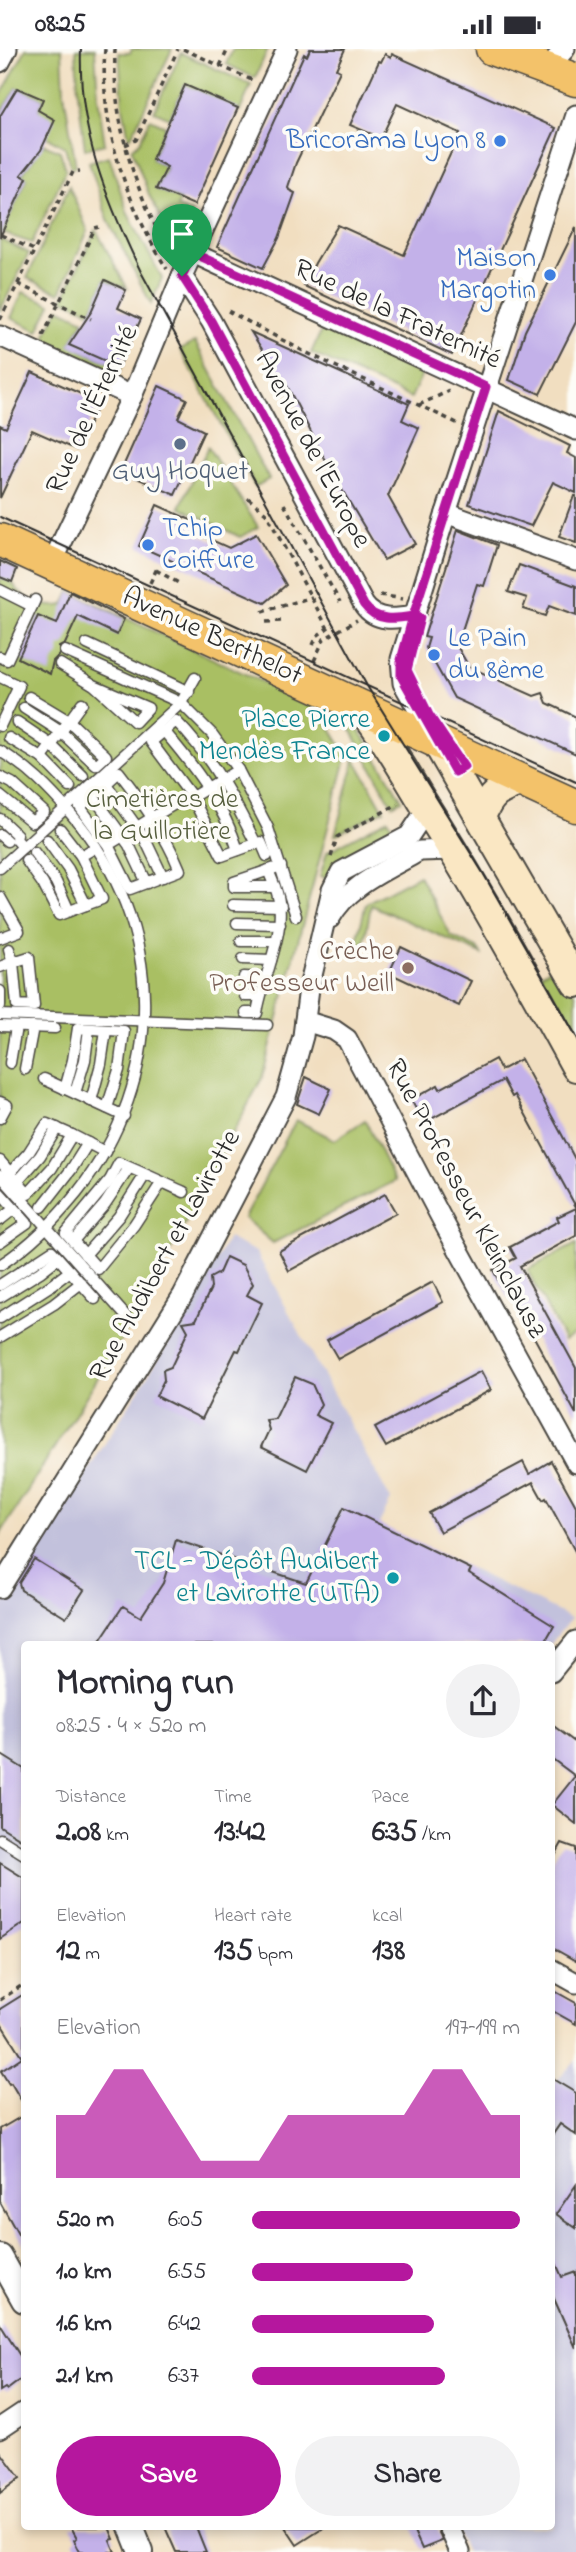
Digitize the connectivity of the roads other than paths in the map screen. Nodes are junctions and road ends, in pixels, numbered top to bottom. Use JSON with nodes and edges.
{"nodes":[{"id":1,"x":7,"y":49,"type":"edge"},
{"id":2,"x":287,"y":49,"type":"edge"},
{"id":3,"x":492,"y":49,"type":"edge"},
{"id":4,"x":554,"y":58,"type":"edge"},
{"id":5,"x":0,"y":62,"type":"edge"},
{"id":6,"x":576,"y":80,"type":"edge"},
{"id":7,"x":576,"y":115,"type":"edge"},
{"id":8,"x":184,"y":262,"type":"junction"},
{"id":9,"x":0,"y":336,"type":"edge"},
{"id":10,"x":486,"y":387,"type":"junction"},
{"id":11,"x":132,"y":396,"type":"junction"},
{"id":12,"x":576,"y":430,"type":"edge"},
{"id":13,"x":446,"y":513,"type":"junction"},
{"id":14,"x":0,"y":540,"type":"edge"},
{"id":15,"x":576,"y":561,"type":"edge"},
{"id":16,"x":52,"y":563,"type":"junction"},
{"id":17,"x":0,"y":590,"type":"edge"},
{"id":18,"x":410,"y":608,"type":"junction"},
{"id":19,"x":91,"y":633,"type":"dead end"},
{"id":20,"x":86,"y":644,"type":"junction"},
{"id":21,"x":65,"y":651,"type":"dead end"},
{"id":22,"x":0,"y":657,"type":"edge"},
{"id":23,"x":81,"y":657,"type":"junction"},
{"id":24,"x":60,"y":664,"type":"dead end"},
{"id":25,"x":0,"y":677,"type":"edge"},
{"id":26,"x":195,"y":678,"type":"dead end"},
{"id":27,"x":94,"y":685,"type":"junction"},
{"id":28,"x":189,"y":692,"type":"junction"},
{"id":29,"x":29,"y":697,"type":"dead end"},
{"id":30,"x":82,"y":703,"type":"dead end"},
{"id":31,"x":181,"y":703,"type":"junction"},
{"id":32,"x":24,"y":708,"type":"dead end"},
{"id":33,"x":362,"y":708,"type":"junction"},
{"id":34,"x":69,"y":721,"type":"junction"},
{"id":35,"x":17,"y":722,"type":"dead end"},
{"id":36,"x":0,"y":726,"type":"edge"},
{"id":37,"x":164,"y":731,"type":"junction"},
{"id":38,"x":61,"y":732,"type":"junction"},
{"id":39,"x":9,"y":738,"type":"dead end"},
{"id":40,"x":437,"y":743,"type":"junction"},
{"id":41,"x":51,"y":745,"type":"junction"},
{"id":42,"x":0,"y":751,"type":"edge"},
{"id":43,"x":42,"y":758,"type":"junction"},
{"id":44,"x":239,"y":771,"type":"junction"},
{"id":45,"x":83,"y":776,"type":"dead end"},
{"id":46,"x":0,"y":777,"type":"edge"},
{"id":47,"x":222,"y":780,"type":"junction"},
{"id":48,"x":522,"y":781,"type":"junction"},
{"id":49,"x":106,"y":784,"type":"junction"},
{"id":50,"x":70,"y":787,"type":"dead end"},
{"id":51,"x":207,"y":789,"type":"junction"},
{"id":52,"x":0,"y":796,"type":"edge"},
{"id":53,"x":93,"y":796,"type":"junction"},
{"id":54,"x":192,"y":797,"type":"junction"},
{"id":55,"x":422,"y":801,"type":"junction"},
{"id":56,"x":173,"y":805,"type":"dead end"},
{"id":57,"x":576,"y":806,"type":"edge"},
{"id":58,"x":65,"y":807,"type":"junction"},
{"id":59,"x":153,"y":817,"type":"junction"},
{"id":60,"x":481,"y":817,"type":"junction"},
{"id":61,"x":0,"y":819,"type":"edge"},
{"id":62,"x":137,"y":827,"type":"junction"},
{"id":63,"x":60,"y":829,"type":"dead end"},
{"id":64,"x":122,"y":836,"type":"junction"},
{"id":65,"x":47,"y":840,"type":"dead end"},
{"id":66,"x":256,"y":844,"type":"junction"},
{"id":67,"x":108,"y":845,"type":"junction"},
{"id":68,"x":23,"y":846,"type":"junction"},
{"id":69,"x":96,"y":846,"type":"junction"},
{"id":70,"x":238,"y":850,"type":"junction"},
{"id":71,"x":453,"y":850,"type":"junction"},
{"id":72,"x":34,"y":852,"type":"dead end"},
{"id":73,"x":81,"y":856,"type":"junction"},
{"id":74,"x":267,"y":856,"type":"dead end"},
{"id":75,"x":26,"y":860,"type":"dead end"},
{"id":76,"x":281,"y":866,"type":"junction"},
{"id":77,"x":0,"y":868,"type":"edge"},
{"id":78,"x":268,"y":870,"type":"junction"},
{"id":79,"x":163,"y":877,"type":"junction"},
{"id":80,"x":147,"y":883,"type":"junction"},
{"id":81,"x":275,"y":887,"type":"junction"},
{"id":82,"x":0,"y":897,"type":"edge"},
{"id":83,"x":86,"y":905,"type":"junction"},
{"id":84,"x":233,"y":905,"type":"dead end"},
{"id":85,"x":281,"y":906,"type":"junction"},
{"id":86,"x":69,"y":911,"type":"junction"},
{"id":87,"x":296,"y":916,"type":"dead end"},
{"id":88,"x":237,"y":923,"type":"dead end"},
{"id":89,"x":280,"y":924,"type":"junction"},
{"id":90,"x":324,"y":928,"type":"junction"},
{"id":91,"x":1,"y":936,"type":"edge"},
{"id":92,"x":241,"y":941,"type":"dead end"},
{"id":93,"x":275,"y":941,"type":"junction"},
{"id":94,"x":9,"y":949,"type":"dead end"},
{"id":95,"x":243,"y":959,"type":"dead end"},
{"id":96,"x":271,"y":960,"type":"junction"},
{"id":97,"x":13,"y":962,"type":"junction"},
{"id":98,"x":0,"y":967,"type":"edge"},
{"id":99,"x":244,"y":977,"type":"dead end"},
{"id":100,"x":266,"y":978,"type":"junction"},
{"id":101,"x":576,"y":983,"type":"edge"},
{"id":102,"x":0,"y":991,"type":"edge"},
{"id":103,"x":245,"y":996,"type":"dead end"},
{"id":104,"x":260,"y":996,"type":"junction"},
{"id":105,"x":1,"y":1006,"type":"edge"},
{"id":106,"x":246,"y":1013,"type":"dead end"},
{"id":107,"x":0,"y":1015,"type":"edge"},
{"id":108,"x":145,"y":1021,"type":"junction"},
{"id":109,"x":305,"y":1021,"type":"junction"},
{"id":110,"x":267,"y":1025,"type":"dead end"},
{"id":111,"x":0,"y":1026,"type":"edge"},
{"id":112,"x":16,"y":1027,"type":"junction"},
{"id":113,"x":33,"y":1027,"type":"junction"},
{"id":114,"x":55,"y":1028,"type":"dead end"},
{"id":115,"x":106,"y":1030,"type":"junction"},
{"id":116,"x":10,"y":1063,"type":"dead end"},
{"id":117,"x":576,"y":1067,"type":"edge"},
{"id":118,"x":24,"y":1069,"type":"dead end"},
{"id":119,"x":44,"y":1079,"type":"dead end"},
{"id":120,"x":70,"y":1091,"type":"junction"},
{"id":121,"x":91,"y":1101,"type":"junction"},
{"id":122,"x":0,"y":1102,"type":"edge"},
{"id":123,"x":107,"y":1108,"type":"junction"},
{"id":124,"x":124,"y":1116,"type":"junction"},
{"id":125,"x":0,"y":1118,"type":"edge"},
{"id":126,"x":57,"y":1128,"type":"junction"},
{"id":127,"x":72,"y":1135,"type":"junction"},
{"id":128,"x":88,"y":1143,"type":"junction"},
{"id":129,"x":106,"y":1152,"type":"junction"},
{"id":130,"x":0,"y":1161,"type":"edge"},
{"id":131,"x":5,"y":1174,"type":"edge"},
{"id":132,"x":145,"y":1175,"type":"junction"},
{"id":133,"x":18,"y":1181,"type":"junction"},
{"id":134,"x":162,"y":1182,"type":"junction"},
{"id":135,"x":184,"y":1192,"type":"dead end"},
{"id":136,"x":1,"y":1195,"type":"edge"},
{"id":137,"x":42,"y":1207,"type":"dead end"},
{"id":138,"x":14,"y":1209,"type":"junction"},
{"id":139,"x":0,"y":1220,"type":"edge"},
{"id":140,"x":48,"y":1229,"type":"junction"},
{"id":141,"x":0,"y":1242,"type":"edge"},
{"id":142,"x":85,"y":1255,"type":"junction"},
{"id":143,"x":58,"y":1258,"type":"junction"},
{"id":144,"x":0,"y":1265,"type":"edge"},
{"id":145,"x":70,"y":1271,"type":"junction"},
{"id":146,"x":81,"y":1283,"type":"junction"},
{"id":147,"x":0,"y":1286,"type":"edge"},
{"id":148,"x":0,"y":1297,"type":"edge"},
{"id":149,"x":95,"y":1299,"type":"dead end"},
{"id":150,"x":125,"y":1315,"type":"dead end"},
{"id":151,"x":0,"y":1318,"type":"edge"},
{"id":152,"x":0,"y":1337,"type":"edge"},
{"id":153,"x":576,"y":1463,"type":"edge"},
{"id":154,"x":0,"y":1588,"type":"edge"},
{"id":155,"x":576,"y":1641,"type":"edge"},
{"id":156,"x":555,"y":1667,"type":"edge"},
{"id":157,"x":0,"y":1839,"type":"edge"},
{"id":158,"x":21,"y":1852,"type":"edge"},
{"id":159,"x":555,"y":1971,"type":"edge"},
{"id":160,"x":576,"y":1983,"type":"edge"},
{"id":161,"x":0,"y":2257,"type":"edge"},
{"id":162,"x":21,"y":2295,"type":"edge"},
{"id":163,"x":21,"y":2414,"type":"edge"},
{"id":164,"x":0,"y":2428,"type":"edge"},
{"id":165,"x":450,"y":2530,"type":"edge"},
{"id":166,"x":460,"y":2552,"type":"edge"}],
"edges":[{"from":1,"to":5,"type":"street"},
{"from":2,"to":8,"type":"street","name":"Rue de l'Éternité"},
{"from":3,"to":4,"type":"main road"},
{"from":4,"to":6,"type":"main road"},
{"from":7,"to":10,"type":"street"},
{"from":8,"to":10,"type":"street","name":"Rue de la Fraternité"},
{"from":8,"to":11,"type":"street","name":"Rue de l'Éternité"},
{"from":8,"to":18,"type":"street","name":"Avenue de l'Europe"},
{"from":9,"to":11,"type":"street"},
{"from":10,"to":12,"type":"street","name":"Rue de la Fraternité"},
{"from":10,"to":13,"type":"street"},
{"from":11,"to":16,"type":"street","name":"Rue de l'Éternité"},
{"from":13,"to":15,"type":"street"},
{"from":13,"to":18,"type":"street"},
{"from":14,"to":16,"type":"main road","name":"Avenue Berthelot"},
{"from":16,"to":33,"type":"main road","name":"Avenue Berthelot"},
{"from":17,"to":22,"type":"lane"},
{"from":18,"to":40,"type":"street"},
{"from":19,"to":20,"type":"lane"},
{"from":20,"to":23,"type":"lane"},
{"from":20,"to":28,"type":"lane"},
{"from":21,"to":23,"type":"lane"},
{"from":23,"to":31,"type":"lane"},
{"from":24,"to":27,"type":"lane"},
{"from":25,"to":36,"type":"lane"},
{"from":26,"to":28,"type":"lane"},
{"from":27,"to":27,"type":"lane"},
{"from":28,"to":31,"type":"lane"},
{"from":29,"to":34,"type":"lane"},
{"from":30,"to":34,"type":"lane"},
{"from":31,"to":44,"type":"lane"},
{"from":31,"to":58,"type":"lane"},
{"from":32,"to":38,"type":"lane"},
{"from":33,"to":40,"type":"main road","name":"Avenue Berthelot"},
{"from":33,"to":55,"type":"main road"},
{"from":34,"to":38,"type":"lane"},
{"from":34,"to":38,"type":"lane"},
{"from":35,"to":41,"type":"lane"},
{"from":37,"to":47,"type":"lane"},
{"from":37,"to":51,"type":"lane"},
{"from":37,"to":54,"type":"lane"},
{"from":38,"to":41,"type":"lane"},
{"from":39,"to":43,"type":"lane"},
{"from":40,"to":48,"type":"main road","name":"Avenue Berthelot"},
{"from":40,"to":60,"type":"main road"},
{"from":41,"to":43,"type":"lane"},
{"from":41,"to":45,"type":"lane"},
{"from":42,"to":58,"type":"lane"},
{"from":43,"to":50,"type":"lane"},
{"from":44,"to":47,"type":"lane"},
{"from":44,"to":76,"type":"lane"},
{"from":46,"to":52,"type":"lane"},
{"from":47,"to":51,"type":"lane"},
{"from":47,"to":66,"type":"lane"},
{"from":48,"to":57,"type":"main road","name":"Avenue Berthelot"},
{"from":48,"to":60,"type":"main road"},
{"from":49,"to":53,"type":"lane"},
{"from":49,"to":59,"type":"lane"},
{"from":49,"to":62,"type":"lane"},
{"from":51,"to":54,"type":"lane"},
{"from":51,"to":70,"type":"lane"},
{"from":53,"to":64,"type":"lane"},
{"from":53,"to":67,"type":"lane"},
{"from":54,"to":70,"type":"lane"},
{"from":55,"to":71,"type":"main road"},
{"from":55,"to":90,"type":"street","name":"Rue Audibert et Lavirotte"},
{"from":56,"to":59,"type":"lane"},
{"from":58,"to":68,"type":"lane"},
{"from":58,"to":69,"type":"lane"},
{"from":59,"to":62,"type":"lane"},
{"from":59,"to":79,"type":"lane"},
{"from":60,"to":101,"type":"main road"},
{"from":61,"to":68,"type":"lane"},
{"from":62,"to":64,"type":"lane"},
{"from":62,"to":79,"type":"lane"},
{"from":63,"to":73,"type":"lane"},
{"from":64,"to":67,"type":"lane"},
{"from":64,"to":80,"type":"lane"},
{"from":65,"to":83,"type":"lane"},
{"from":66,"to":70,"type":"lane"},
{"from":66,"to":74,"type":"lane"},
{"from":67,"to":80,"type":"lane"},
{"from":68,"to":77,"type":"lane"},
{"from":69,"to":73,"type":"lane"},
{"from":69,"to":108,"type":"lane"},
{"from":71,"to":90,"type":"street","name":"Rue Audibert et Lavirotte"},
{"from":71,"to":117,"type":"main road"},
{"from":72,"to":86,"type":"lane"},
{"from":73,"to":83,"type":"lane"},
{"from":75,"to":86,"type":"lane"},
{"from":76,"to":78,"type":"lane"},
{"from":76,"to":87,"type":"lane"},
{"from":78,"to":81,"type":"lane"},
{"from":78,"to":81,"type":"lane"},
{"from":79,"to":80,"type":"lane"},
{"from":81,"to":85,"type":"lane"},
{"from":82,"to":91,"type":"lane"},
{"from":83,"to":86,"type":"lane"},
{"from":84,"to":85,"type":"lane"},
{"from":85,"to":89,"type":"lane"},
{"from":88,"to":89,"type":"lane"},
{"from":89,"to":93,"type":"lane"},
{"from":90,"to":109,"type":"street","name":"Rue Audibert et Lavirotte"},
{"from":92,"to":93,"type":"lane"},
{"from":93,"to":96,"type":"lane"},
{"from":94,"to":97,"type":"lane"},
{"from":95,"to":96,"type":"lane"},
{"from":96,"to":100,"type":"lane"},
{"from":97,"to":97,"type":"lane"},
{"from":97,"to":98,"type":"lane"},
{"from":99,"to":100,"type":"lane"},
{"from":100,"to":104,"type":"lane"},
{"from":102,"to":105,"type":"lane"},
{"from":103,"to":104,"type":"lane"},
{"from":104,"to":106,"type":"lane"},
{"from":107,"to":108,"type":"lane"},
{"from":108,"to":110,"type":"lane"},
{"from":108,"to":124,"type":"lane"},
{"from":109,"to":153,"type":"street","name":"Rue Professeur Kleinclausz"},
{"from":109,"to":154,"type":"street","name":"Rue Audibert et Lavirotte"},
{"from":111,"to":112,"type":"lane"},
{"from":112,"to":113,"type":"lane"},
{"from":112,"to":116,"type":"lane"},
{"from":113,"to":114,"type":"lane"},
{"from":113,"to":118,"type":"lane"},
{"from":115,"to":120,"type":"lane"},
{"from":115,"to":121,"type":"lane"},
{"from":115,"to":123,"type":"lane"},
{"from":119,"to":120,"type":"lane"},
{"from":120,"to":121,"type":"lane"},
{"from":121,"to":123,"type":"lane"},
{"from":122,"to":125,"type":"lane"},
{"from":123,"to":124,"type":"lane"},
{"from":124,"to":129,"type":"lane"},
{"from":126,"to":127,"type":"lane"},
{"from":126,"to":131,"type":"lane"},
{"from":126,"to":133,"type":"lane"},
{"from":127,"to":128,"type":"lane"},
{"from":127,"to":133,"type":"lane"},
{"from":128,"to":129,"type":"lane"},
{"from":128,"to":137,"type":"lane"},
{"from":129,"to":140,"type":"lane"},
{"from":130,"to":131,"type":"lane"},
{"from":131,"to":133,"type":"lane"},
{"from":131,"to":140,"type":"lane"},
{"from":132,"to":134,"type":"lane"},
{"from":132,"to":142,"type":"lane"},
{"from":132,"to":142,"type":"lane"},
{"from":134,"to":135,"type":"lane"},
{"from":134,"to":142,"type":"lane"},
{"from":136,"to":138,"type":"lane"},
{"from":138,"to":139,"type":"lane"},
{"from":138,"to":141,"type":"lane"},
{"from":140,"to":144,"type":"lane"},
{"from":140,"to":150,"type":"lane"},
{"from":143,"to":145,"type":"lane"},
{"from":143,"to":147,"type":"lane"},
{"from":143,"to":148,"type":"lane"},
{"from":145,"to":146,"type":"lane"},
{"from":145,"to":151,"type":"lane"},
{"from":146,"to":149,"type":"lane"},
{"from":146,"to":152,"type":"lane"},
{"from":155,"to":156,"type":"street"},
{"from":157,"to":158,"type":"lane"},
{"from":159,"to":160,"type":"street"},
{"from":161,"to":162,"type":"street"},
{"from":163,"to":164,"type":"street"},
{"from":165,"to":166,"type":"street"}]}
